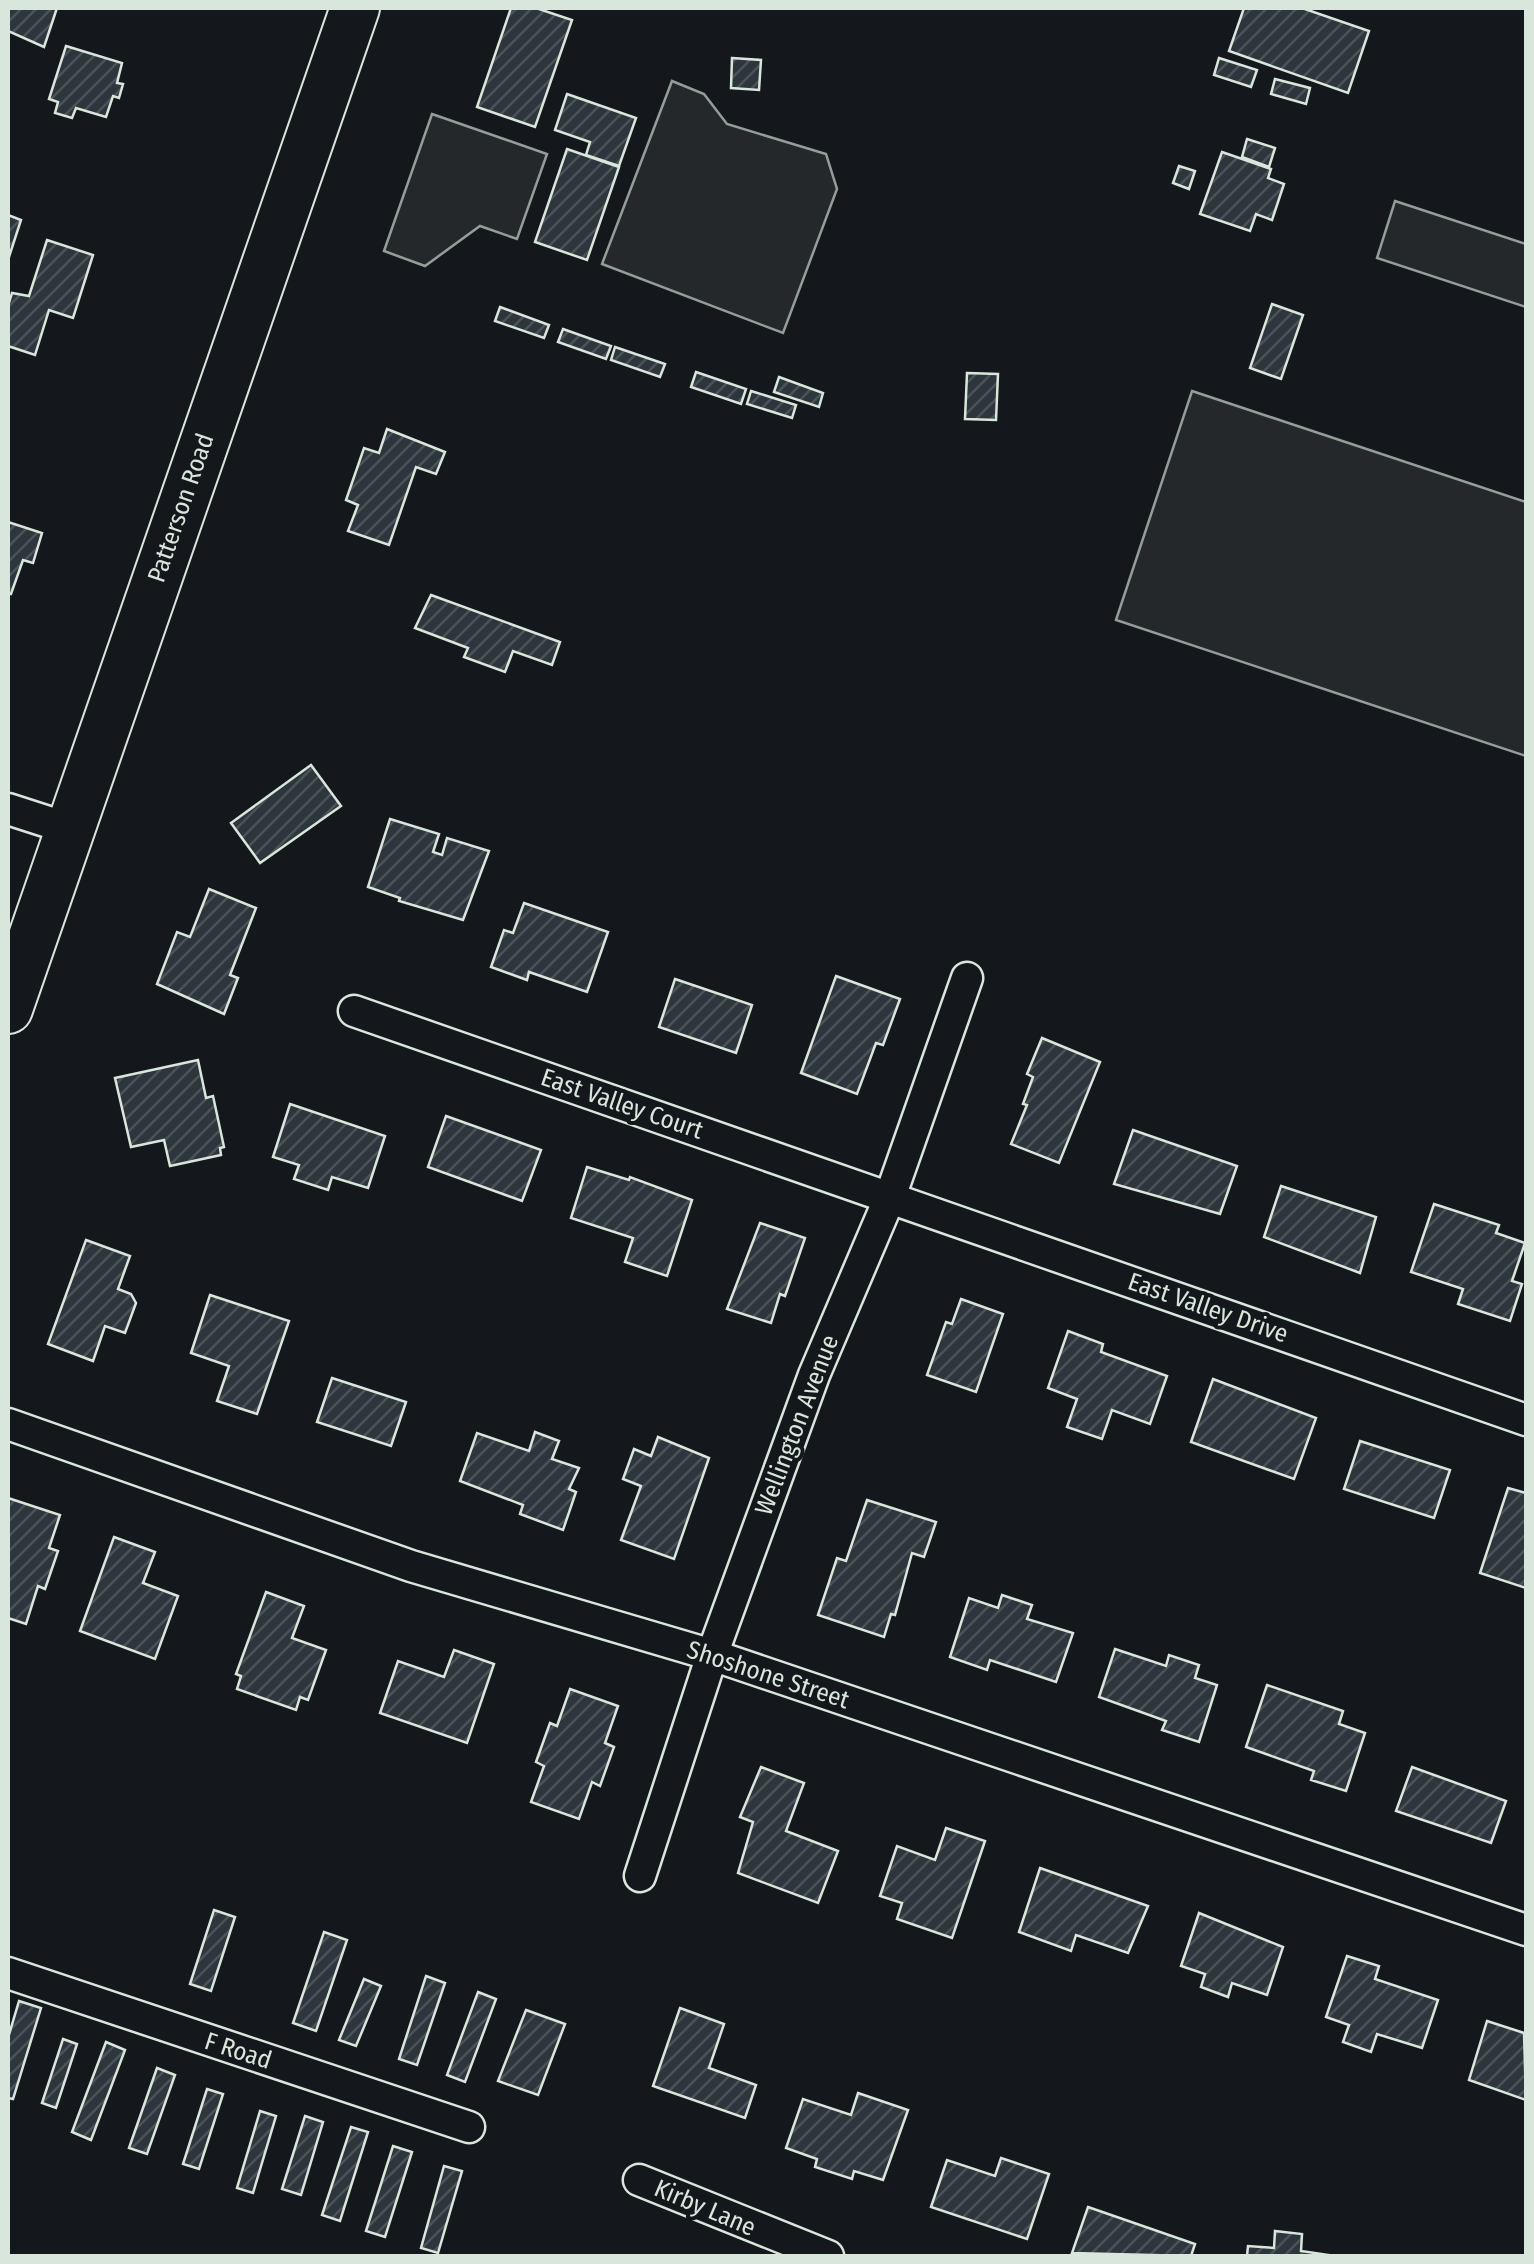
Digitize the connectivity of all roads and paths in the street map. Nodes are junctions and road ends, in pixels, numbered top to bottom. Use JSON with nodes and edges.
{"nodes":[{"id":1,"x":355,"y":8,"type":"edge"},
{"id":2,"x":8,"y":809,"type":"edge"},
{"id":3,"x":70,"y":829,"type":"junction"},
{"id":4,"x":967,"y":978,"type":"dead end"},
{"id":5,"x":8,"y":1009,"type":"edge"},
{"id":6,"x":354,"y":1012,"type":"dead end"},
{"id":7,"x":890,"y":1197,"type":"junction"},
{"id":8,"x":1526,"y":1420,"type":"edge"},
{"id":9,"x":8,"y":1424,"type":"edge"},
{"id":10,"x":712,"y":1655,"type":"junction"},
{"id":11,"x":640,"y":1876,"type":"dead end"},
{"id":12,"x":1526,"y":1930,"type":"edge"},
{"id":13,"x":8,"y":1973,"type":"edge"},
{"id":14,"x":469,"y":2127,"type":"dead end"},
{"id":15,"x":638,"y":2180,"type":"dead end"},
{"id":16,"x":828,"y":2256,"type":"edge"}],
"edges":[{"from":1,"to":3,"type":"main road","name":"Patterson Road"},
{"from":2,"to":3,"type":"street"},
{"from":3,"to":5,"type":"main road","name":"Patterson Road"},
{"from":4,"to":7,"type":"street","name":"Wellington Avenue"},
{"from":6,"to":7,"type":"street","name":"East Valley Court"},
{"from":7,"to":8,"type":"street","name":"East Valley Drive"},
{"from":7,"to":10,"type":"street","name":"Wellington Avenue"},
{"from":9,"to":10,"type":"street","name":"Shoshone Street"},
{"from":10,"to":11,"type":"street","name":"Wellington Avenue"},
{"from":10,"to":12,"type":"street","name":"Shoshone Street"},
{"from":13,"to":14,"type":"street","name":"F Road"},
{"from":15,"to":16,"type":"street","name":"Kirby Lane"}]}
